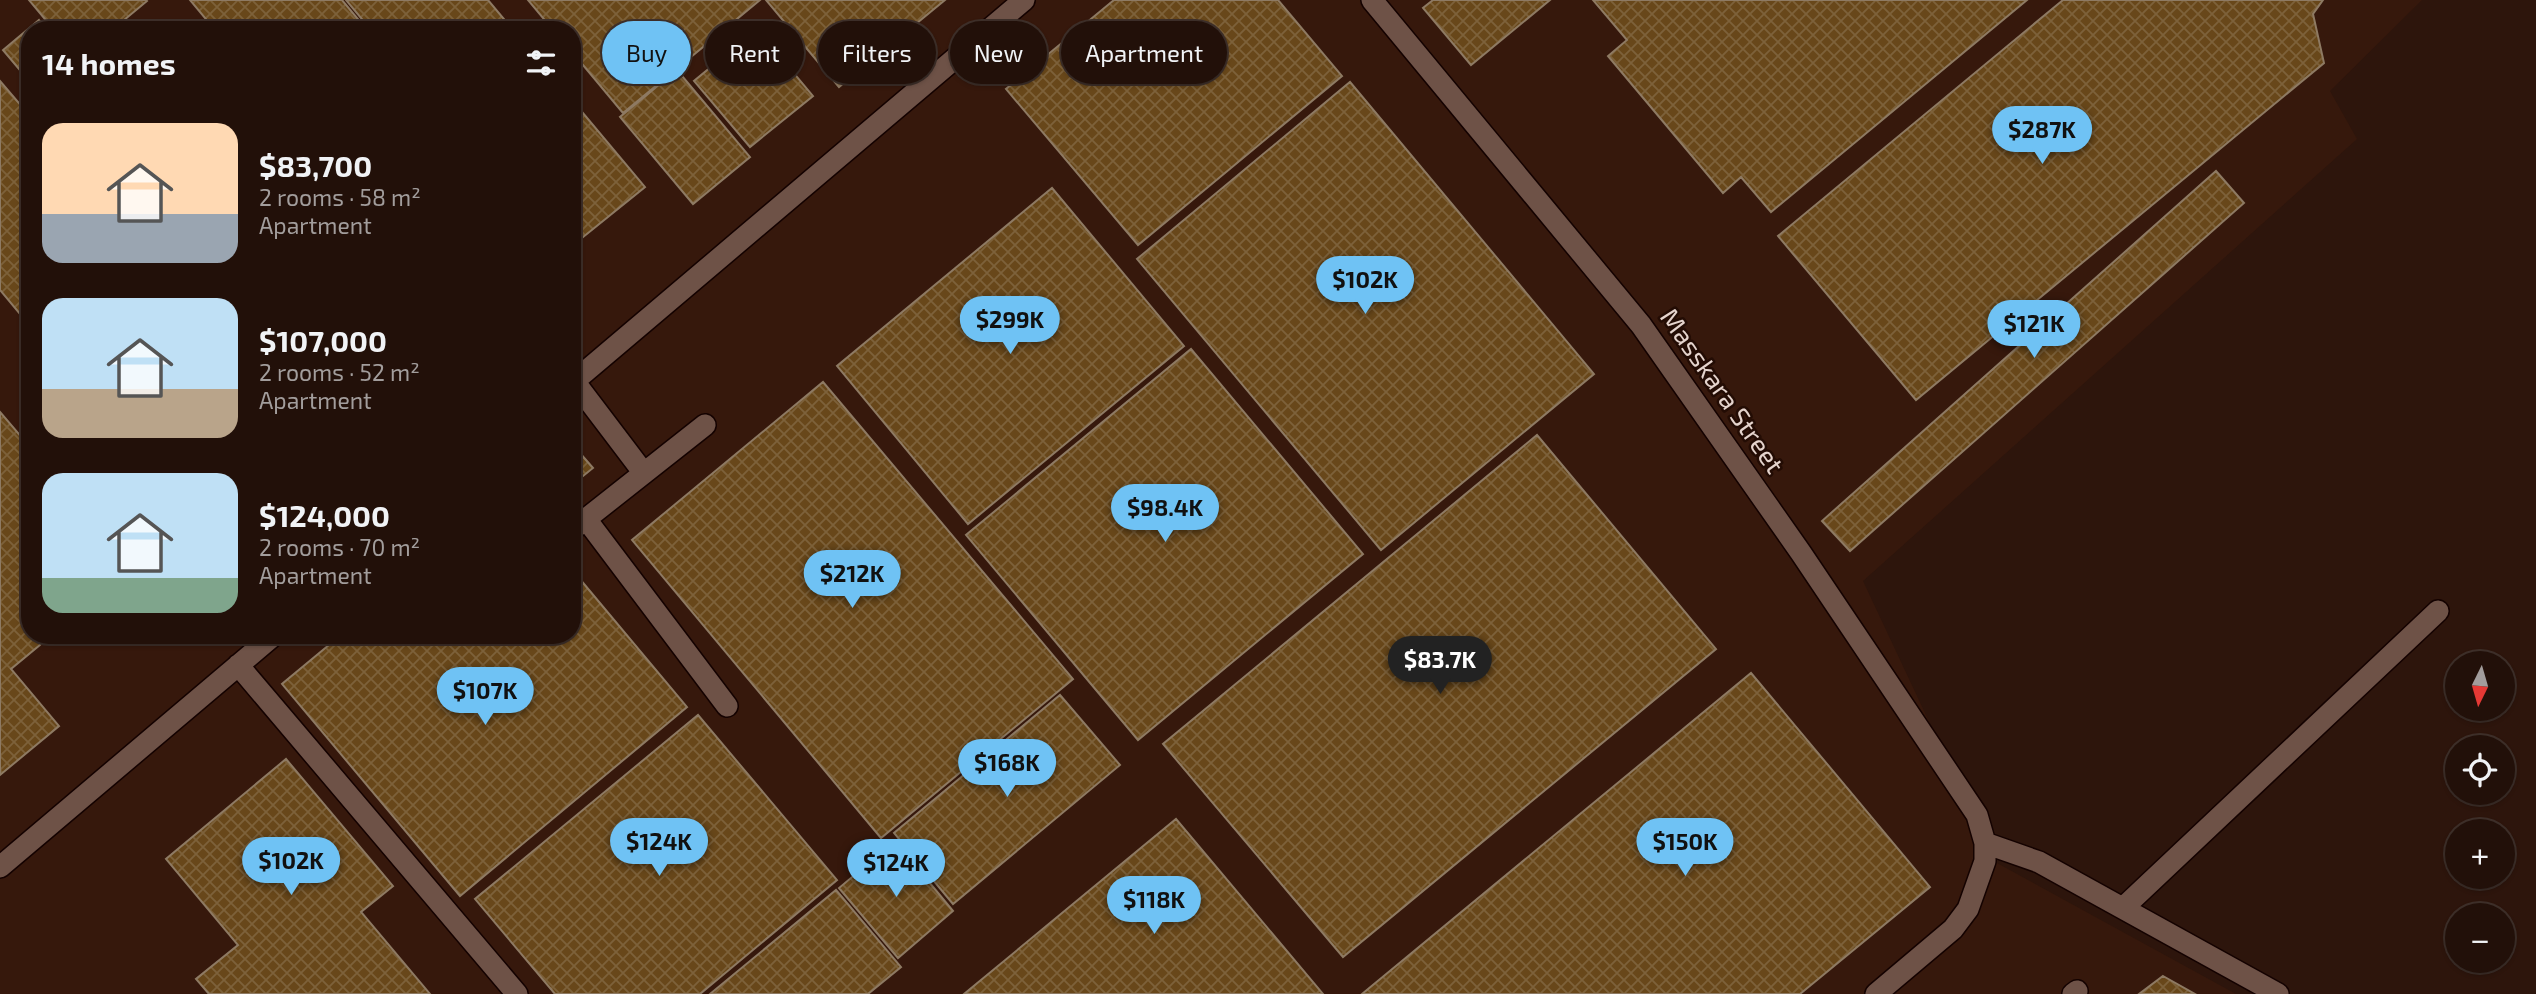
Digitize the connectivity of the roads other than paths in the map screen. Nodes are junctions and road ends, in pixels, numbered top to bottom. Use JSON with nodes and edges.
{"nodes":[{"id":1,"x":1024,"y":0,"type":"edge"},
{"id":2,"x":1373,"y":0,"type":"edge"},
{"id":3,"x":581,"y":375,"type":"edge"},
{"id":4,"x":581,"y":392,"type":"edge"},
{"id":5,"x":705,"y":425,"type":"dead end"},
{"id":6,"x":643,"y":472,"type":"junction"},
{"id":7,"x":581,"y":522,"type":"edge"},
{"id":8,"x":581,"y":526,"type":"edge"},
{"id":9,"x":2438,"y":611,"type":"dead end"},
{"id":10,"x":263,"y":644,"type":"edge"},
{"id":11,"x":238,"y":665,"type":"junction"},
{"id":12,"x":727,"y":706,"type":"dead end"},
{"id":13,"x":1985,"y":843,"type":"junction"},
{"id":14,"x":0,"y":867,"type":"edge"},
{"id":15,"x":2123,"y":908,"type":"junction"},
{"id":16,"x":517,"y":994,"type":"edge"},
{"id":17,"x":1875,"y":994,"type":"edge"},
{"id":18,"x":2278,"y":994,"type":"edge"}],
"edges":[{"from":1,"to":3,"type":"street"},
{"from":2,"to":13,"type":"street","name":"Masskara Street"},
{"from":4,"to":6,"type":"street"},
{"from":5,"to":6,"type":"street"},
{"from":6,"to":7,"type":"street"},
{"from":8,"to":12,"type":"street"},
{"from":9,"to":15,"type":"street"},
{"from":10,"to":11,"type":"street"},
{"from":11,"to":14,"type":"street"},
{"from":11,"to":16,"type":"street"},
{"from":13,"to":15,"type":"street"},
{"from":13,"to":17,"type":"street"},
{"from":15,"to":18,"type":"street"}]}
